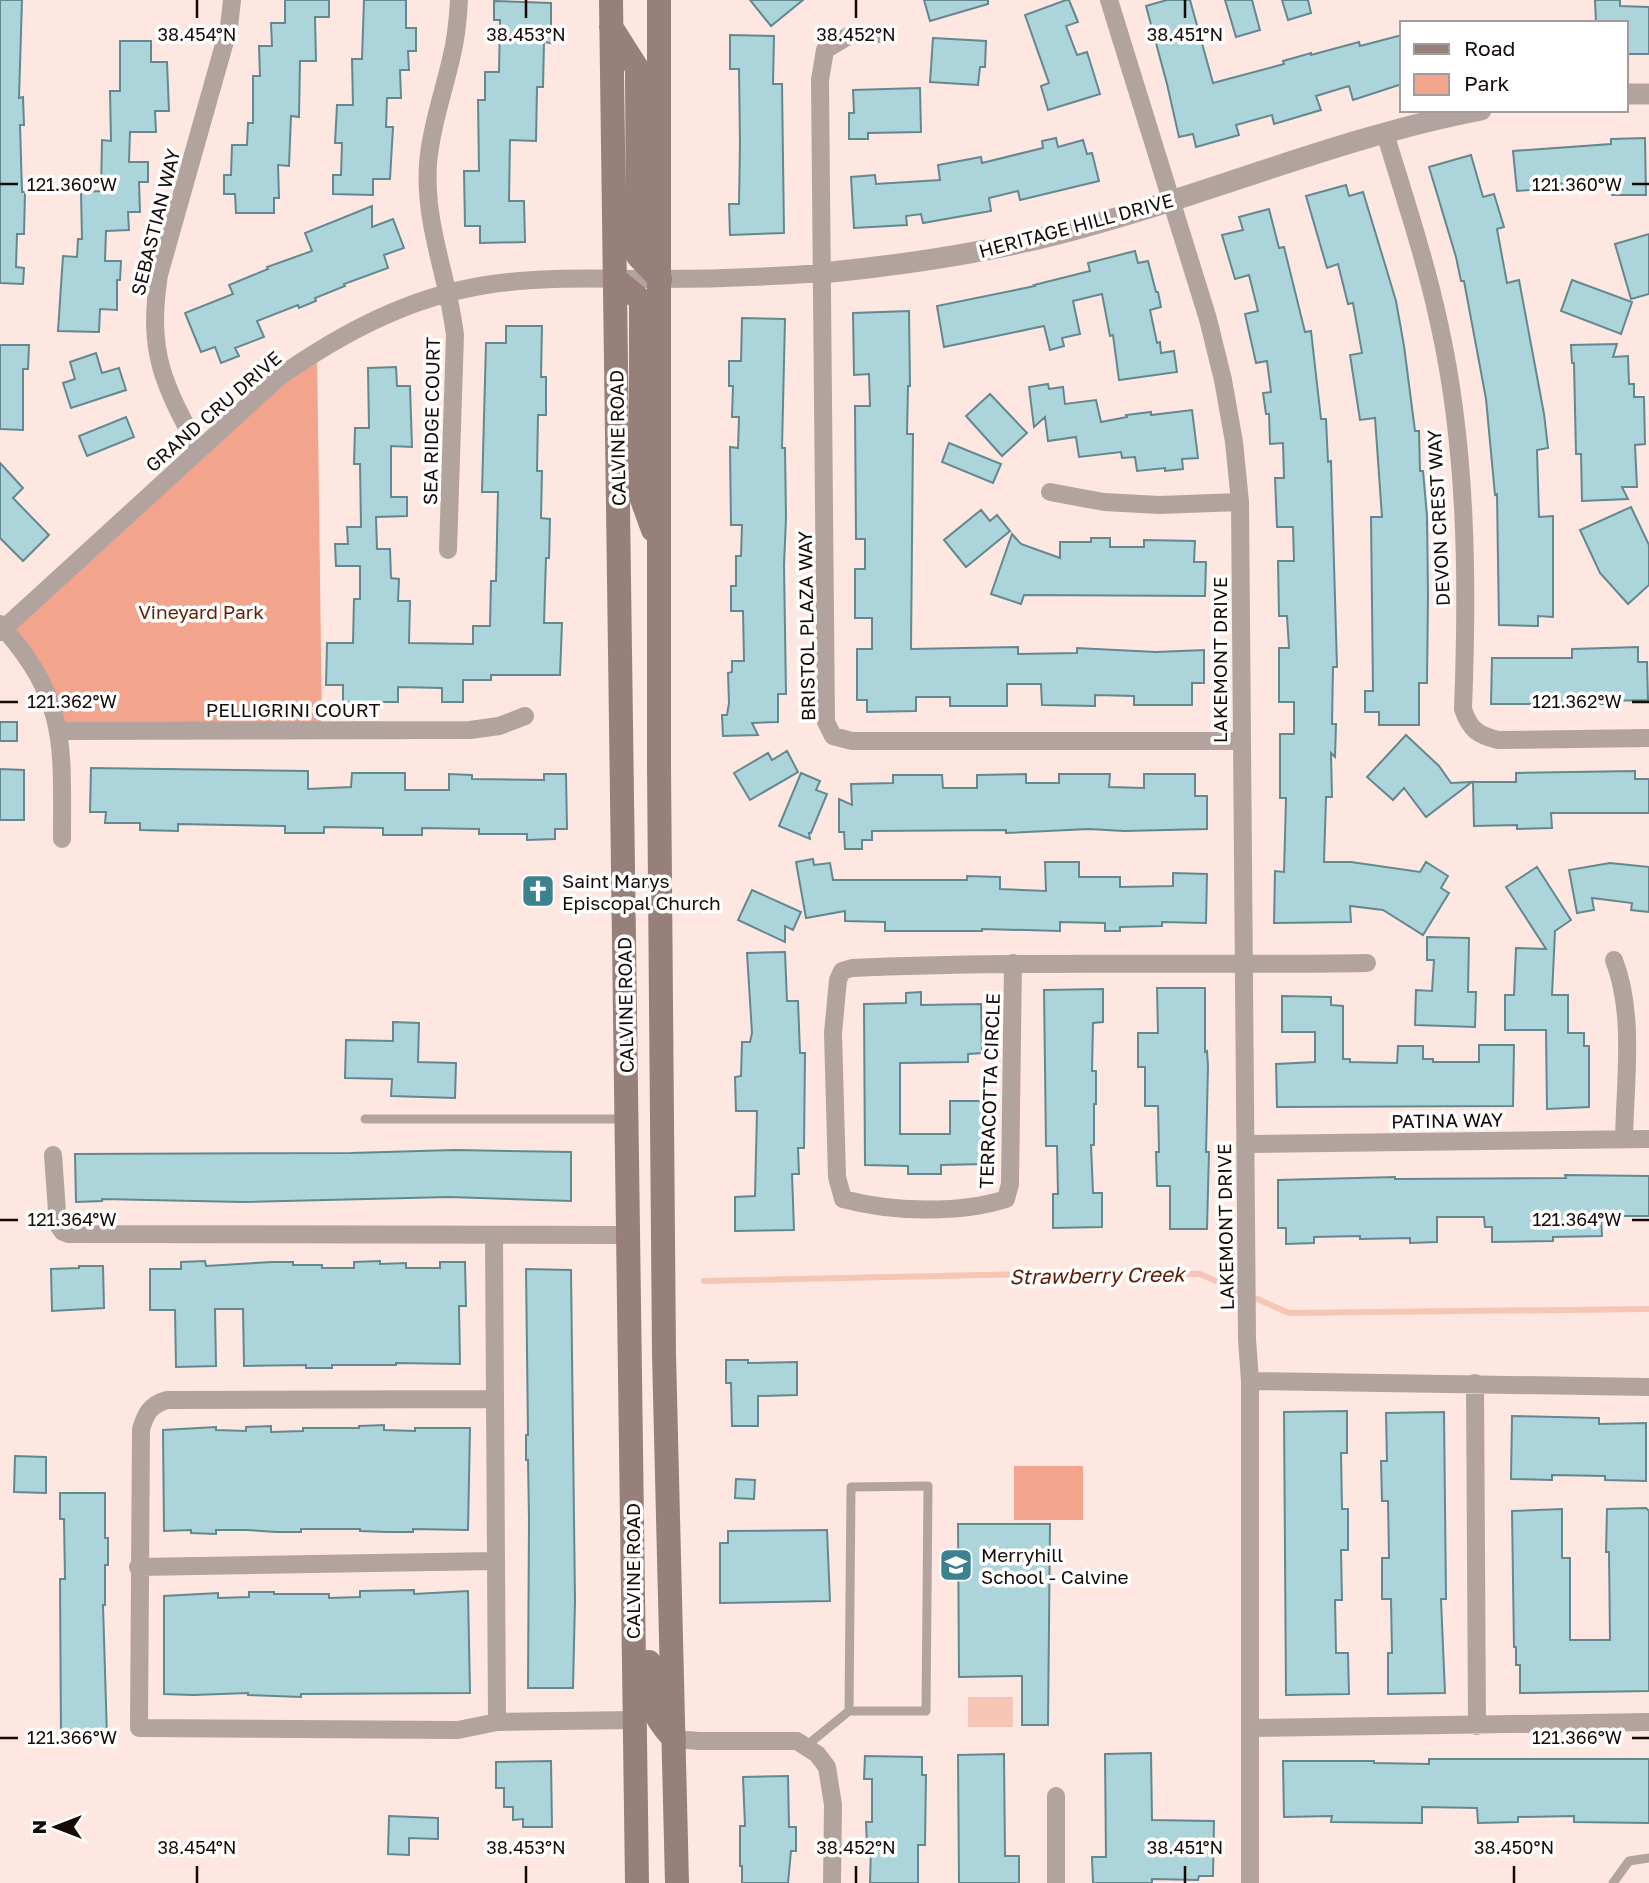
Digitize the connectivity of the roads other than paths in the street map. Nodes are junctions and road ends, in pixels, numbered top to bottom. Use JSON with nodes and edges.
{"nodes":[{"id":1,"x":232,"y":0,"type":"edge"},
{"id":2,"x":458,"y":0,"type":"edge"},
{"id":3,"x":611,"y":0,"type":"edge"},
{"id":4,"x":659,"y":0,"type":"edge"},
{"id":5,"x":1109,"y":0,"type":"edge"},
{"id":6,"x":611,"y":26,"type":"junction"},
{"id":7,"x":881,"y":34,"type":"dead end"},
{"id":8,"x":1628,"y":94,"type":"edge"},
{"id":9,"x":1649,"y":94,"type":"edge"},
{"id":10,"x":1473,"y":112,"type":"edge"},
{"id":11,"x":1385,"y":133,"type":"junction"},
{"id":12,"x":1171,"y":200,"type":"junction"},
{"id":13,"x":822,"y":274,"type":"junction"},
{"id":14,"x":615,"y":279,"type":"junction"},
{"id":15,"x":660,"y":279,"type":"junction"},
{"id":16,"x":448,"y":293,"type":"junction"},
{"id":17,"x":199,"y":450,"type":"junction"},
{"id":18,"x":1050,"y":492,"type":"dead end"},
{"id":19,"x":1240,"y":502,"type":"junction"},
{"id":20,"x":659,"y":548,"type":"junction"},
{"id":21,"x":448,"y":550,"type":"dead end"},
{"id":22,"x":1,"y":628,"type":"edge"},
{"id":23,"x":525,"y":716,"type":"dead end"},
{"id":24,"x":59,"y":731,"type":"junction"},
{"id":25,"x":1649,"y":738,"type":"edge"},
{"id":26,"x":1241,"y":741,"type":"junction"},
{"id":27,"x":62,"y":839,"type":"dead end"},
{"id":28,"x":1614,"y":960,"type":"dead end"},
{"id":29,"x":1243,"y":962,"type":"junction"},
{"id":30,"x":1013,"y":963,"type":"junction"},
{"id":31,"x":1367,"y":963,"type":"dead end"},
{"id":32,"x":365,"y":1119,"type":"dead end"},
{"id":33,"x":626,"y":1123,"type":"junction"},
{"id":34,"x":1624,"y":1139,"type":"junction"},
{"id":35,"x":1649,"y":1139,"type":"edge"},
{"id":36,"x":1245,"y":1144,"type":"junction"},
{"id":37,"x":53,"y":1155,"type":"dead end"},
{"id":38,"x":628,"y":1235,"type":"junction"},
{"id":39,"x":494,"y":1236,"type":"junction"},
{"id":40,"x":663,"y":1316,"type":"junction"},
{"id":41,"x":1250,"y":1381,"type":"junction"},
{"id":42,"x":1475,"y":1383,"type":"junction"},
{"id":43,"x":1649,"y":1387,"type":"edge"},
{"id":44,"x":495,"y":1399,"type":"junction"},
{"id":45,"x":631,"y":1478,"type":"junction"},
{"id":46,"x":496,"y":1561,"type":"junction"},
{"id":47,"x":138,"y":1567,"type":"junction"},
{"id":48,"x":849,"y":1711,"type":"junction"},
{"id":49,"x":633,"y":1720,"type":"junction"},
{"id":50,"x":497,"y":1722,"type":"junction"},
{"id":51,"x":1649,"y":1722,"type":"edge"},
{"id":52,"x":1477,"y":1726,"type":"junction"},
{"id":53,"x":1252,"y":1728,"type":"junction"},
{"id":54,"x":674,"y":1739,"type":"junction"},
{"id":55,"x":806,"y":1746,"type":"junction"},
{"id":56,"x":1056,"y":1796,"type":"dead end"},
{"id":57,"x":1649,"y":1858,"type":"edge"},
{"id":58,"x":637,"y":1883,"type":"edge"},
{"id":59,"x":677,"y":1883,"type":"edge"},
{"id":60,"x":832,"y":1883,"type":"edge"},
{"id":61,"x":1056,"y":1883,"type":"edge"},
{"id":62,"x":1250,"y":1883,"type":"edge"},
{"id":63,"x":1613,"y":1883,"type":"edge"}],
"edges":[{"from":1,"to":17,"type":"street","name":"SEBASTIAN WAY"},
{"from":2,"to":16,"type":"street","name":"SEA RIDGE COURT"},
{"from":3,"to":6,"type":"main road","name":"CALVINE ROAD"},
{"from":4,"to":15,"type":"main road","name":"CALVINE ROAD"},
{"from":5,"to":12,"type":"street","name":"LAKEMONT DRIVE"},
{"from":6,"to":14,"type":"main road","name":"CALVINE ROAD"},
{"from":6,"to":15,"type":"main road"},
{"from":7,"to":13,"type":"street"},
{"from":8,"to":9,"type":"street"},
{"from":10,"to":11,"type":"street","name":"HERITAGE HILL DRIVE"},
{"from":11,"to":12,"type":"street","name":"HERITAGE HILL DRIVE"},
{"from":11,"to":25,"type":"street","name":"DEVON CREST WAY"},
{"from":12,"to":13,"type":"street","name":"HERITAGE HILL DRIVE"},
{"from":12,"to":19,"type":"street","name":"LAKEMONT DRIVE"},
{"from":13,"to":15,"type":"street","name":"HERITAGE HILL DRIVE"},
{"from":13,"to":26,"type":"street","name":"BRISTOL PLAZA WAY"},
{"from":14,"to":15,"type":"street","name":"GRAND CRU DRIVE"},
{"from":14,"to":16,"type":"street","name":"GRAND CRU DRIVE"},
{"from":14,"to":20,"type":"main road"},
{"from":14,"to":33,"type":"main road","name":"CALVINE ROAD"},
{"from":15,"to":20,"type":"main road","name":"CALVINE ROAD"},
{"from":16,"to":17,"type":"street","name":"GRAND CRU DRIVE"},
{"from":16,"to":21,"type":"street","name":"SEA RIDGE COURT"},
{"from":17,"to":22,"type":"street","name":"GRAND CRU DRIVE"},
{"from":18,"to":19,"type":"street"},
{"from":19,"to":26,"type":"street","name":"LAKEMONT DRIVE"},
{"from":20,"to":40,"type":"main road","name":"CALVINE ROAD"},
{"from":22,"to":24,"type":"street"},
{"from":23,"to":24,"type":"street","name":"PELLIGRINI COURT"},
{"from":24,"to":27,"type":"street"},
{"from":26,"to":29,"type":"street","name":"LAKEMONT DRIVE"},
{"from":28,"to":34,"type":"street"},
{"from":29,"to":30,"type":"street","name":"TERRACOTTA CIRCLE"},
{"from":29,"to":31,"type":"street","name":"TERRACOTTA CIRCLE"},
{"from":29,"to":36,"type":"street","name":"LAKEMONT DRIVE"},
{"from":30,"to":30,"type":"street","name":"TERRACOTTA CIRCLE"},
{"from":32,"to":33,"type":"lane"},
{"from":33,"to":38,"type":"main road","name":"CALVINE ROAD"},
{"from":33,"to":40,"type":"main road"},
{"from":34,"to":35,"type":"street","name":"PATINA WAY"},
{"from":34,"to":36,"type":"street","name":"PATINA WAY"},
{"from":36,"to":41,"type":"street","name":"LAKEMONT DRIVE"},
{"from":37,"to":39,"type":"street"},
{"from":38,"to":39,"type":"street"},
{"from":38,"to":45,"type":"main road","name":"CALVINE ROAD"},
{"from":39,"to":44,"type":"street"},
{"from":40,"to":54,"type":"main road","name":"CALVINE ROAD"},
{"from":41,"to":42,"type":"street"},
{"from":41,"to":53,"type":"street","name":"LAKEMONT DRIVE"},
{"from":42,"to":43,"type":"street"},
{"from":42,"to":52,"type":"street"},
{"from":44,"to":46,"type":"street"},
{"from":44,"to":47,"type":"street"},
{"from":45,"to":49,"type":"main road","name":"CALVINE ROAD"},
{"from":45,"to":54,"type":"main road"},
{"from":46,"to":47,"type":"street"},
{"from":46,"to":50,"type":"street"},
{"from":47,"to":50,"type":"street"},
{"from":48,"to":48,"type":"lane"},
{"from":48,"to":55,"type":"lane"},
{"from":49,"to":50,"type":"street"},
{"from":49,"to":58,"type":"main road","name":"CALVINE ROAD"},
{"from":51,"to":52,"type":"street"},
{"from":52,"to":53,"type":"street"},
{"from":53,"to":62,"type":"street","name":"LAKEMONT DRIVE"},
{"from":54,"to":55,"type":"street"},
{"from":54,"to":59,"type":"main road","name":"CALVINE ROAD"},
{"from":55,"to":60,"type":"street"},
{"from":56,"to":61,"type":"street"},
{"from":57,"to":63,"type":"lane"}]}
